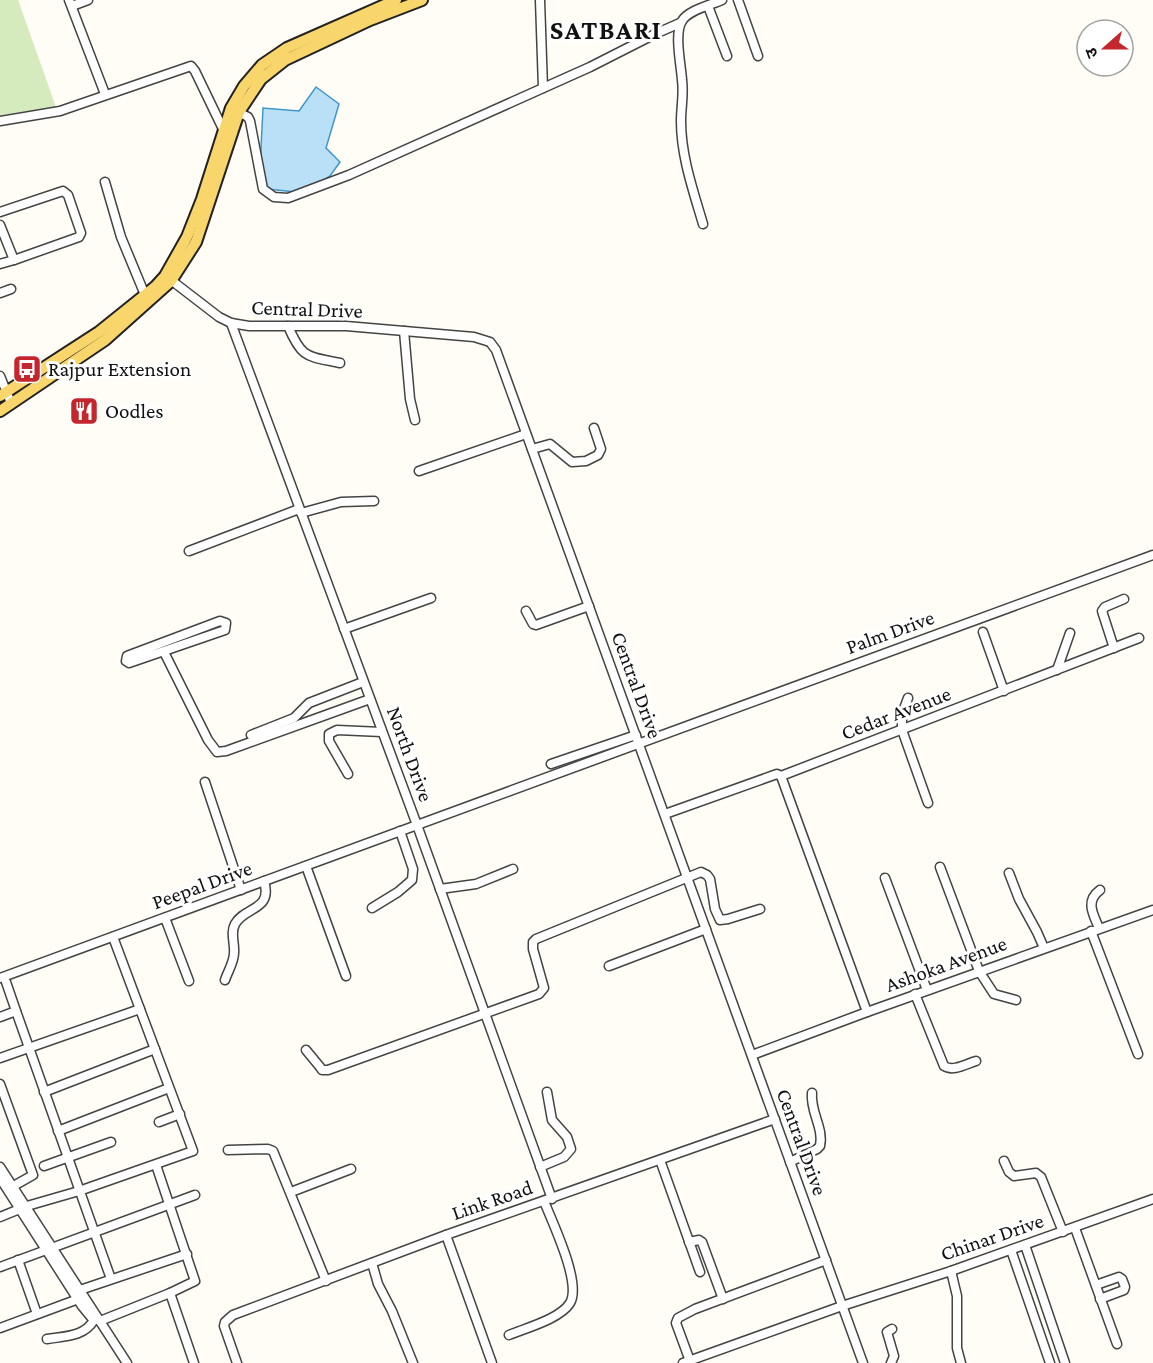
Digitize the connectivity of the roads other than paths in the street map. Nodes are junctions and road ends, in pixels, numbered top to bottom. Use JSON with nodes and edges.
{"nodes":[{"id":1,"x":87,"y":0,"type":"edge"},
{"id":2,"x":396,"y":0,"type":"edge"},
{"id":3,"x":422,"y":0,"type":"edge"},
{"id":4,"x":540,"y":0,"type":"edge"},
{"id":5,"x":722,"y":0,"type":"edge"},
{"id":6,"x":738,"y":0,"type":"edge"},
{"id":7,"x":70,"y":3,"type":"edge"},
{"id":8,"x":708,"y":6,"type":"junction"},
{"id":9,"x":680,"y":23,"type":"junction"},
{"id":10,"x":727,"y":56,"type":"dead end"},
{"id":11,"x":758,"y":56,"type":"dead end"},
{"id":12,"x":543,"y":88,"type":"junction"},
{"id":13,"x":105,"y":94,"type":"junction"},
{"id":14,"x":235,"y":110,"type":"junction"},
{"id":15,"x":0,"y":121,"type":"edge"},
{"id":16,"x":223,"y":129,"type":"junction"},
{"id":17,"x":105,"y":182,"type":"dead end"},
{"id":18,"x":0,"y":212,"type":"edge"},
{"id":19,"x":703,"y":224,"type":"dead end"},
{"id":20,"x":0,"y":225,"type":"edge"},
{"id":21,"x":14,"y":260,"type":"junction"},
{"id":22,"x":0,"y":264,"type":"edge"},
{"id":23,"x":168,"y":278,"type":"junction"},
{"id":24,"x":11,"y":290,"type":"dead end"},
{"id":25,"x":0,"y":293,"type":"edge"},
{"id":26,"x":145,"y":295,"type":"junction"},
{"id":27,"x":231,"y":323,"type":"junction"},
{"id":28,"x":288,"y":326,"type":"junction"},
{"id":29,"x":404,"y":331,"type":"junction"},
{"id":30,"x":340,"y":363,"type":"dead end"},
{"id":31,"x":0,"y":376,"type":"edge"},
{"id":32,"x":3,"y":394,"type":"edge"},
{"id":33,"x":11,"y":403,"type":"junction"},
{"id":34,"x":0,"y":411,"type":"edge"},
{"id":35,"x":415,"y":420,"type":"dead end"},
{"id":36,"x":594,"y":428,"type":"dead end"},
{"id":37,"x":526,"y":434,"type":"junction"},
{"id":38,"x":532,"y":449,"type":"junction"},
{"id":39,"x":419,"y":471,"type":"dead end"},
{"id":40,"x":374,"y":501,"type":"dead end"},
{"id":41,"x":300,"y":511,"type":"junction"},
{"id":42,"x":189,"y":551,"type":"dead end"},
{"id":43,"x":1153,"y":555,"type":"edge"},
{"id":44,"x":431,"y":598,"type":"dead end"},
{"id":45,"x":1124,"y":599,"type":"dead end"},
{"id":46,"x":589,"y":606,"type":"junction"},
{"id":47,"x":526,"y":612,"type":"dead end"},
{"id":48,"x":344,"y":629,"type":"junction"},
{"id":49,"x":983,"y":632,"type":"dead end"},
{"id":50,"x":1070,"y":633,"type":"dead end"},
{"id":51,"x":1139,"y":638,"type":"dead end"},
{"id":52,"x":1114,"y":648,"type":"junction"},
{"id":53,"x":164,"y":652,"type":"junction"},
{"id":54,"x":1057,"y":670,"type":"junction"},
{"id":55,"x":363,"y":682,"type":"junction"},
{"id":56,"x":1004,"y":691,"type":"junction"},
{"id":57,"x":908,"y":698,"type":"dead end"},
{"id":58,"x":370,"y":699,"type":"junction"},
{"id":59,"x":902,"y":730,"type":"junction"},
{"id":60,"x":382,"y":732,"type":"junction"},
{"id":61,"x":250,"y":735,"type":"dead end"},
{"id":62,"x":638,"y":740,"type":"junction"},
{"id":63,"x":551,"y":764,"type":"dead end"},
{"id":64,"x":348,"y":774,"type":"dead end"},
{"id":65,"x":781,"y":776,"type":"junction"},
{"id":66,"x":205,"y":782,"type":"dead end"},
{"id":67,"x":928,"y":802,"type":"dead end"},
{"id":68,"x":664,"y":814,"type":"junction"},
{"id":69,"x":417,"y":825,"type":"junction"},
{"id":70,"x":400,"y":831,"type":"junction"},
{"id":71,"x":306,"y":866,"type":"junction"},
{"id":72,"x":939,"y":867,"type":"dead end"},
{"id":73,"x":513,"y":869,"type":"dead end"},
{"id":74,"x":1009,"y":873,"type":"dead end"},
{"id":75,"x":687,"y":876,"type":"junction"},
{"id":76,"x":885,"y":878,"type":"dead end"},
{"id":77,"x":264,"y":881,"type":"junction"},
{"id":78,"x":440,"y":889,"type":"junction"},
{"id":79,"x":241,"y":890,"type":"junction"},
{"id":80,"x":1100,"y":890,"type":"dead end"},
{"id":81,"x":372,"y":908,"type":"dead end"},
{"id":82,"x":760,"y":909,"type":"dead end"},
{"id":83,"x":1153,"y":910,"type":"edge"},
{"id":84,"x":165,"y":918,"type":"junction"},
{"id":85,"x":706,"y":929,"type":"junction"},
{"id":86,"x":1095,"y":930,"type":"junction"},
{"id":87,"x":113,"y":937,"type":"junction"},
{"id":88,"x":1044,"y":948,"type":"junction"},
{"id":89,"x":609,"y":966,"type":"dead end"},
{"id":90,"x":979,"y":971,"type":"junction"},
{"id":91,"x":346,"y":976,"type":"dead end"},
{"id":92,"x":3,"y":980,"type":"edge"},
{"id":93,"x":225,"y":980,"type":"dead end"},
{"id":94,"x":189,"y":981,"type":"dead end"},
{"id":95,"x":927,"y":990,"type":"junction"},
{"id":96,"x":915,"y":994,"type":"junction"},
{"id":97,"x":1016,"y":1000,"type":"dead end"},
{"id":98,"x":140,"y":1009,"type":"junction"},
{"id":99,"x":16,"y":1011,"type":"junction"},
{"id":100,"x":867,"y":1012,"type":"junction"},
{"id":101,"x":485,"y":1013,"type":"junction"},
{"id":102,"x":0,"y":1017,"type":"edge"},
{"id":103,"x":28,"y":1048,"type":"junction"},
{"id":104,"x":155,"y":1049,"type":"junction"},
{"id":105,"x":306,"y":1050,"type":"dead end"},
{"id":106,"x":1138,"y":1054,"type":"dead end"},
{"id":107,"x":752,"y":1055,"type":"junction"},
{"id":108,"x":0,"y":1058,"type":"edge"},
{"id":109,"x":976,"y":1061,"type":"dead end"},
{"id":110,"x":0,"y":1084,"type":"edge"},
{"id":111,"x":169,"y":1088,"type":"junction"},
{"id":112,"x":44,"y":1092,"type":"junction"},
{"id":113,"x":547,"y":1092,"type":"dead end"},
{"id":114,"x":813,"y":1093,"type":"dead end"},
{"id":115,"x":180,"y":1114,"type":"junction"},
{"id":116,"x":775,"y":1119,"type":"junction"},
{"id":117,"x":159,"y":1122,"type":"dead end"},
{"id":118,"x":58,"y":1131,"type":"junction"},
{"id":119,"x":111,"y":1142,"type":"dead end"},
{"id":120,"x":228,"y":1150,"type":"dead end"},
{"id":121,"x":68,"y":1157,"type":"junction"},
{"id":122,"x":660,"y":1160,"type":"junction"},
{"id":123,"x":1004,"y":1161,"type":"dead end"},
{"id":124,"x":790,"y":1162,"type":"junction"},
{"id":125,"x":156,"y":1165,"type":"junction"},
{"id":126,"x":44,"y":1166,"type":"dead end"},
{"id":127,"x":0,"y":1167,"type":"edge"},
{"id":128,"x":540,"y":1167,"type":"junction"},
{"id":129,"x":351,"y":1169,"type":"dead end"},
{"id":130,"x":0,"y":1178,"type":"edge"},
{"id":131,"x":11,"y":1188,"type":"junction"},
{"id":132,"x":79,"y":1191,"type":"junction"},
{"id":133,"x":291,"y":1192,"type":"junction"},
{"id":134,"x":195,"y":1195,"type":"dead end"},
{"id":135,"x":1153,"y":1199,"type":"edge"},
{"id":136,"x":548,"y":1200,"type":"junction"},
{"id":137,"x":170,"y":1204,"type":"junction"},
{"id":138,"x":24,"y":1207,"type":"junction"},
{"id":139,"x":0,"y":1217,"type":"edge"},
{"id":140,"x":1075,"y":1228,"type":"junction"},
{"id":141,"x":93,"y":1231,"type":"junction"},
{"id":142,"x":1063,"y":1232,"type":"junction"},
{"id":143,"x":446,"y":1235,"type":"junction"},
{"id":144,"x":689,"y":1242,"type":"junction"},
{"id":145,"x":1025,"y":1245,"type":"junction"},
{"id":146,"x":49,"y":1248,"type":"junction"},
{"id":147,"x":1011,"y":1250,"type":"junction"},
{"id":148,"x":187,"y":1254,"type":"junction"},
{"id":149,"x":18,"y":1260,"type":"junction"},
{"id":150,"x":826,"y":1260,"type":"junction"},
{"id":151,"x":372,"y":1263,"type":"junction"},
{"id":152,"x":0,"y":1267,"type":"edge"},
{"id":153,"x":951,"y":1271,"type":"junction"},
{"id":154,"x":700,"y":1272,"type":"dead end"},
{"id":155,"x":111,"y":1279,"type":"junction"},
{"id":156,"x":326,"y":1281,"type":"junction"},
{"id":157,"x":1096,"y":1285,"type":"junction"},
{"id":158,"x":170,"y":1293,"type":"junction"},
{"id":159,"x":81,"y":1295,"type":"junction"},
{"id":160,"x":723,"y":1299,"type":"junction"},
{"id":161,"x":1101,"y":1299,"type":"junction"},
{"id":162,"x":842,"y":1306,"type":"junction"},
{"id":163,"x":37,"y":1314,"type":"junction"},
{"id":164,"x":97,"y":1320,"type":"junction"},
{"id":165,"x":0,"y":1328,"type":"edge"},
{"id":166,"x":892,"y":1329,"type":"dead end"},
{"id":167,"x":509,"y":1335,"type":"dead end"},
{"id":168,"x":47,"y":1339,"type":"dead end"},
{"id":169,"x":1117,"y":1344,"type":"dead end"},
{"id":170,"x":687,"y":1362,"type":"edge"},
{"id":171,"x":127,"y":1363,"type":"edge"},
{"id":172,"x":194,"y":1363,"type":"edge"},
{"id":173,"x":237,"y":1363,"type":"edge"},
{"id":174,"x":413,"y":1363,"type":"edge"},
{"id":175,"x":492,"y":1363,"type":"edge"},
{"id":176,"x":863,"y":1363,"type":"edge"},
{"id":177,"x":891,"y":1363,"type":"edge"},
{"id":178,"x":961,"y":1363,"type":"edge"},
{"id":179,"x":1050,"y":1363,"type":"edge"},
{"id":180,"x":1065,"y":1363,"type":"edge"}],
"edges":[{"from":1,"to":7,"type":"street"},
{"from":2,"to":14,"type":"main road"},
{"from":3,"to":14,"type":"main road"},
{"from":4,"to":12,"type":"street"},
{"from":5,"to":8,"type":"street"},
{"from":6,"to":11,"type":"street"},
{"from":7,"to":13,"type":"street"},
{"from":8,"to":9,"type":"street"},
{"from":8,"to":10,"type":"street"},
{"from":9,"to":12,"type":"street"},
{"from":9,"to":19,"type":"street"},
{"from":12,"to":14,"type":"street"},
{"from":13,"to":15,"type":"street"},
{"from":13,"to":16,"type":"street"},
{"from":14,"to":16,"type":"main road"},
{"from":14,"to":23,"type":"main road"},
{"from":16,"to":23,"type":"main road"},
{"from":17,"to":26,"type":"street"},
{"from":18,"to":21,"type":"street"},
{"from":20,"to":21,"type":"street"},
{"from":21,"to":22,"type":"street"},
{"from":23,"to":26,"type":"main road"},
{"from":23,"to":27,"type":"street","name":"Central Drive"},
{"from":23,"to":33,"type":"main road"},
{"from":24,"to":25,"type":"street"},
{"from":26,"to":32,"type":"main road"},
{"from":27,"to":28,"type":"street","name":"Central Drive"},
{"from":27,"to":41,"type":"street","name":"North Drive"},
{"from":28,"to":29,"type":"street","name":"Central Drive"},
{"from":28,"to":30,"type":"street"},
{"from":29,"to":35,"type":"street"},
{"from":29,"to":37,"type":"street","name":"Central Drive"},
{"from":31,"to":32,"type":"street"},
{"from":32,"to":33,"type":"street"},
{"from":33,"to":34,"type":"main road"},
{"from":36,"to":38,"type":"street"},
{"from":37,"to":38,"type":"street","name":"Central Drive"},
{"from":37,"to":39,"type":"street"},
{"from":38,"to":46,"type":"street","name":"Central Drive"},
{"from":40,"to":41,"type":"street"},
{"from":41,"to":42,"type":"street"},
{"from":41,"to":48,"type":"street","name":"North Drive"},
{"from":43,"to":62,"type":"street","name":"Palm Drive"},
{"from":44,"to":48,"type":"street"},
{"from":45,"to":52,"type":"street"},
{"from":46,"to":47,"type":"street"},
{"from":46,"to":62,"type":"street","name":"Central Drive"},
{"from":48,"to":55,"type":"street","name":"North Drive"},
{"from":49,"to":56,"type":"street"},
{"from":50,"to":54,"type":"street"},
{"from":51,"to":52,"type":"street","name":"Cedar Avenue"},
{"from":52,"to":54,"type":"street","name":"Cedar Avenue"},
{"from":53,"to":53,"type":"street"},
{"from":53,"to":58,"type":"street"},
{"from":54,"to":56,"type":"street","name":"Cedar Avenue"},
{"from":55,"to":58,"type":"street","name":"North Drive"},
{"from":55,"to":61,"type":"street"},
{"from":56,"to":59,"type":"street","name":"Cedar Avenue"},
{"from":57,"to":59,"type":"street"},
{"from":58,"to":60,"type":"street","name":"North Drive"},
{"from":59,"to":65,"type":"street","name":"Cedar Avenue"},
{"from":59,"to":67,"type":"street"},
{"from":60,"to":64,"type":"street"},
{"from":60,"to":69,"type":"street","name":"North Drive"},
{"from":62,"to":63,"type":"street"},
{"from":62,"to":68,"type":"street","name":"Central Drive"},
{"from":62,"to":69,"type":"street","name":"Peepal Drive"},
{"from":65,"to":68,"type":"street","name":"Cedar Avenue"},
{"from":65,"to":100,"type":"street"},
{"from":66,"to":79,"type":"street"},
{"from":68,"to":75,"type":"street","name":"Central Drive"},
{"from":69,"to":70,"type":"street","name":"Peepal Drive"},
{"from":69,"to":78,"type":"street","name":"North Drive"},
{"from":70,"to":71,"type":"street","name":"Peepal Drive"},
{"from":70,"to":81,"type":"street"},
{"from":71,"to":77,"type":"street","name":"Peepal Drive"},
{"from":71,"to":91,"type":"street"},
{"from":72,"to":90,"type":"street"},
{"from":73,"to":78,"type":"street"},
{"from":74,"to":88,"type":"street"},
{"from":75,"to":82,"type":"street"},
{"from":75,"to":85,"type":"street","name":"Central Drive"},
{"from":75,"to":101,"type":"street"},
{"from":76,"to":95,"type":"street"},
{"from":77,"to":79,"type":"street","name":"Peepal Drive"},
{"from":77,"to":93,"type":"street"},
{"from":78,"to":101,"type":"street","name":"North Drive"},
{"from":79,"to":84,"type":"street","name":"Peepal Drive"},
{"from":80,"to":86,"type":"street"},
{"from":83,"to":86,"type":"street","name":"Ashoka Avenue"},
{"from":84,"to":87,"type":"street","name":"Peepal Drive"},
{"from":84,"to":94,"type":"street"},
{"from":85,"to":89,"type":"street"},
{"from":85,"to":107,"type":"street","name":"Central Drive"},
{"from":86,"to":88,"type":"street","name":"Ashoka Avenue"},
{"from":86,"to":106,"type":"street"},
{"from":87,"to":92,"type":"street","name":"Peepal Drive"},
{"from":87,"to":98,"type":"street"},
{"from":88,"to":90,"type":"street","name":"Ashoka Avenue"},
{"from":90,"to":95,"type":"street","name":"Ashoka Avenue"},
{"from":90,"to":97,"type":"street"},
{"from":92,"to":99,"type":"street"},
{"from":95,"to":96,"type":"street","name":"Ashoka Avenue"},
{"from":96,"to":100,"type":"street","name":"Ashoka Avenue"},
{"from":96,"to":109,"type":"street"},
{"from":98,"to":103,"type":"street"},
{"from":98,"to":104,"type":"street"},
{"from":99,"to":102,"type":"street"},
{"from":99,"to":103,"type":"street"},
{"from":100,"to":107,"type":"street","name":"Ashoka Avenue"},
{"from":101,"to":105,"type":"street"},
{"from":101,"to":128,"type":"street","name":"North Drive"},
{"from":103,"to":108,"type":"street"},
{"from":103,"to":112,"type":"street"},
{"from":104,"to":111,"type":"street"},
{"from":104,"to":112,"type":"street"},
{"from":107,"to":116,"type":"street","name":"Central Drive"},
{"from":110,"to":131,"type":"street"},
{"from":111,"to":115,"type":"street"},
{"from":111,"to":118,"type":"street"},
{"from":112,"to":118,"type":"street"},
{"from":113,"to":128,"type":"street"},
{"from":114,"to":124,"type":"street"},
{"from":115,"to":117,"type":"street"},
{"from":115,"to":125,"type":"street"},
{"from":116,"to":122,"type":"street","name":"Link Road"},
{"from":116,"to":124,"type":"street","name":"Central Drive"},
{"from":118,"to":121,"type":"street"},
{"from":119,"to":121,"type":"street"},
{"from":120,"to":133,"type":"street"},
{"from":121,"to":126,"type":"street"},
{"from":121,"to":132,"type":"street"},
{"from":122,"to":136,"type":"street","name":"Link Road"},
{"from":122,"to":144,"type":"street"},
{"from":123,"to":142,"type":"street"},
{"from":124,"to":150,"type":"street","name":"Central Drive"},
{"from":125,"to":132,"type":"street"},
{"from":125,"to":137,"type":"street"},
{"from":127,"to":131,"type":"street"},
{"from":128,"to":136,"type":"street","name":"North Drive"},
{"from":129,"to":133,"type":"street"},
{"from":130,"to":131,"type":"street"},
{"from":131,"to":138,"type":"street"},
{"from":132,"to":138,"type":"street"},
{"from":132,"to":141,"type":"street"},
{"from":133,"to":156,"type":"street"},
{"from":134,"to":137,"type":"street"},
{"from":135,"to":140,"type":"street","name":"Chinar Drive"},
{"from":136,"to":143,"type":"street","name":"Link Road"},
{"from":136,"to":167,"type":"street","name":"North Drive"},
{"from":137,"to":141,"type":"street"},
{"from":137,"to":148,"type":"street"},
{"from":138,"to":139,"type":"street"},
{"from":138,"to":146,"type":"street"},
{"from":140,"to":142,"type":"street","name":"Chinar Drive"},
{"from":140,"to":157,"type":"street"},
{"from":141,"to":146,"type":"street"},
{"from":141,"to":155,"type":"street"},
{"from":142,"to":145,"type":"street","name":"Chinar Drive"},
{"from":143,"to":151,"type":"street","name":"Link Road"},
{"from":143,"to":175,"type":"street"},
{"from":144,"to":154,"type":"street"},
{"from":144,"to":160,"type":"street"},
{"from":145,"to":147,"type":"street","name":"Chinar Drive"},
{"from":145,"to":180,"type":"street"},
{"from":146,"to":149,"type":"street"},
{"from":146,"to":159,"type":"street"},
{"from":147,"to":153,"type":"street","name":"Chinar Drive"},
{"from":147,"to":179,"type":"street"},
{"from":148,"to":155,"type":"street"},
{"from":148,"to":158,"type":"street"},
{"from":149,"to":152,"type":"street"},
{"from":149,"to":163,"type":"street"},
{"from":150,"to":160,"type":"street"},
{"from":150,"to":162,"type":"street","name":"Central Drive"},
{"from":151,"to":156,"type":"street","name":"Link Road"},
{"from":151,"to":174,"type":"street"},
{"from":153,"to":162,"type":"street","name":"Chinar Drive"},
{"from":153,"to":178,"type":"street"},
{"from":155,"to":159,"type":"street"},
{"from":156,"to":173,"type":"street","name":"Link Road"},
{"from":157,"to":161,"type":"street"},
{"from":157,"to":161,"type":"street"},
{"from":158,"to":164,"type":"street"},
{"from":158,"to":172,"type":"street"},
{"from":159,"to":163,"type":"street"},
{"from":159,"to":164,"type":"street"},
{"from":160,"to":170,"type":"street"},
{"from":161,"to":169,"type":"street"},
{"from":162,"to":170,"type":"street","name":"Chinar Drive"},
{"from":162,"to":176,"type":"street","name":"Central Drive"},
{"from":163,"to":165,"type":"street"},
{"from":164,"to":168,"type":"street"},
{"from":164,"to":171,"type":"street"},
{"from":166,"to":177,"type":"street"}]}
